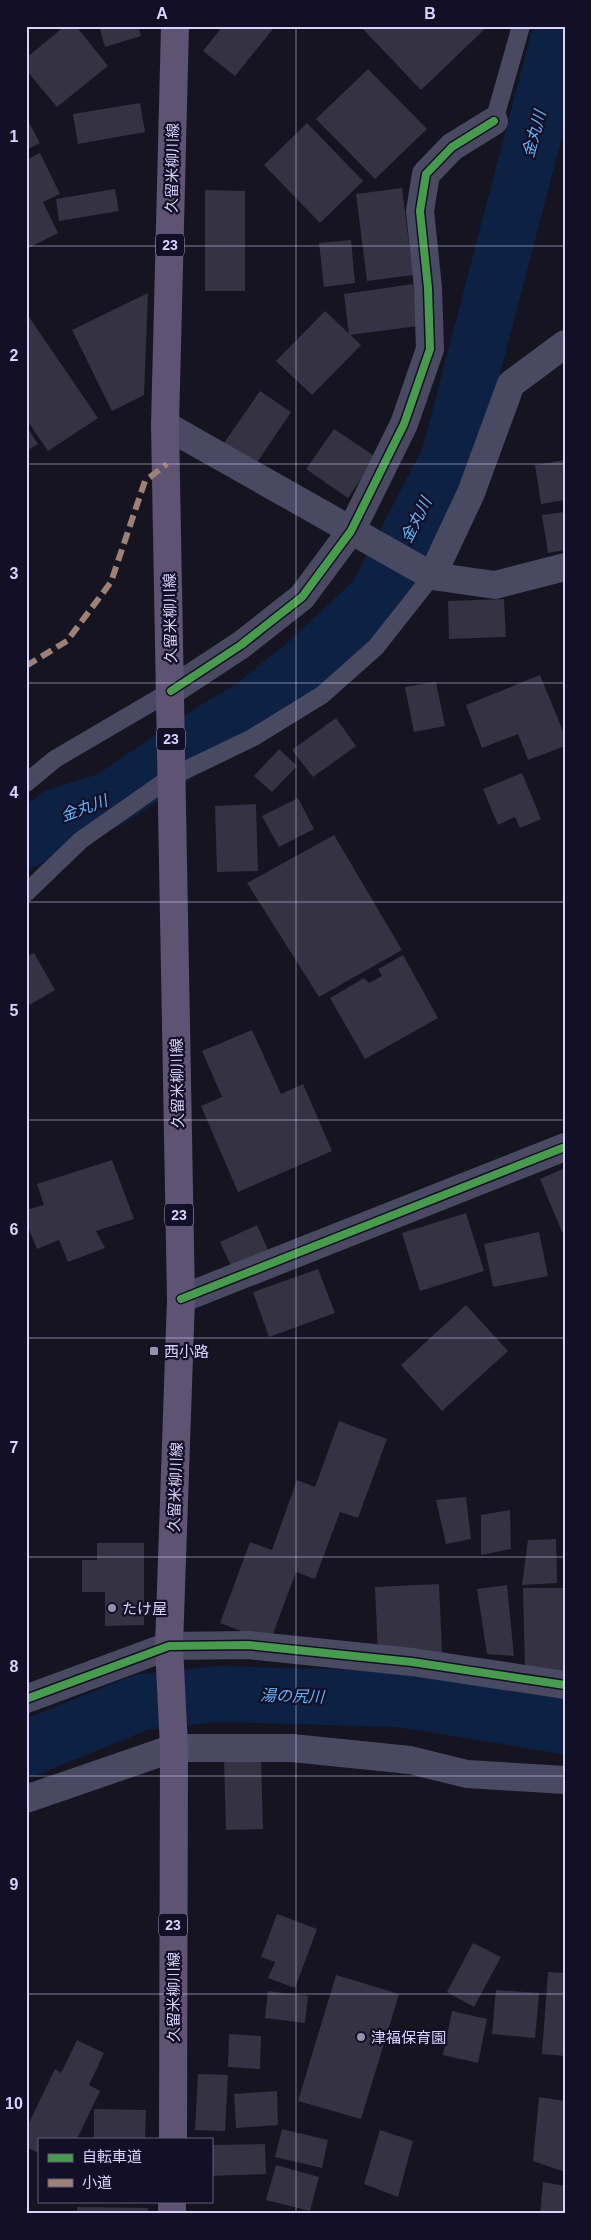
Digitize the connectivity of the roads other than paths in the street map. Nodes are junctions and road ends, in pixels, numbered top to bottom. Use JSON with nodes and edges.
{"nodes":[{"id":1,"x":175,"y":26,"type":"edge"},
{"id":2,"x":521,"y":26,"type":"edge"},
{"id":3,"x":494,"y":121,"type":"joint"},
{"id":4,"x":565,"y":344,"type":"edge"},
{"id":5,"x":165,"y":425,"type":"junction"},
{"id":6,"x":351,"y":530,"type":"junction"},
{"id":7,"x":565,"y":567,"type":"edge"},
{"id":8,"x":432,"y":576,"type":"junction"},
{"id":9,"x":171,"y":687,"type":"junction"},
{"id":10,"x":171,"y":777,"type":"junction"},
{"id":11,"x":26,"y":783,"type":"edge"},
{"id":12,"x":26,"y":893,"type":"edge"},
{"id":13,"x":565,"y":1147,"type":"edge"},
{"id":14,"x":181,"y":1299,"type":"junction"},
{"id":15,"x":170,"y":1649,"type":"junction"},
{"id":16,"x":565,"y":1685,"type":"edge"},
{"id":17,"x":26,"y":1700,"type":"edge"},
{"id":18,"x":174,"y":1748,"type":"junction"},
{"id":19,"x":565,"y":1780,"type":"edge"},
{"id":20,"x":26,"y":1799,"type":"edge"},
{"id":21,"x":173,"y":2138,"type":"edge"}],
"edges":[{"from":1,"to":5,"type":"main road","name":"久留米柳川線","number":"23"},
{"from":2,"to":3,"type":"lane"},
{"from":3,"to":6,"type":"street"},
{"from":4,"to":8,"type":"street"},
{"from":5,"to":6,"type":"street"},
{"from":5,"to":9,"type":"main road","name":"久留米柳川線","number":"23"},
{"from":6,"to":8,"type":"street"},
{"from":6,"to":9,"type":"street"},
{"from":7,"to":8,"type":"street"},
{"from":8,"to":10,"type":"lane"},
{"from":9,"to":10,"type":"main road","name":"久留米柳川線","number":"23"},
{"from":9,"to":11,"type":"lane"},
{"from":10,"to":12,"type":"lane"},
{"from":10,"to":14,"type":"main road","name":"久留米柳川線","number":"23"},
{"from":13,"to":14,"type":"street"},
{"from":14,"to":15,"type":"main road","name":"久留米柳川線","number":"23"},
{"from":15,"to":16,"type":"street"},
{"from":15,"to":17,"type":"street"},
{"from":15,"to":18,"type":"main road","name":"久留米柳川線","number":"23"},
{"from":18,"to":19,"type":"street"},
{"from":18,"to":20,"type":"street"},
{"from":18,"to":21,"type":"main road","name":"久留米柳川線","number":"23"}]}
